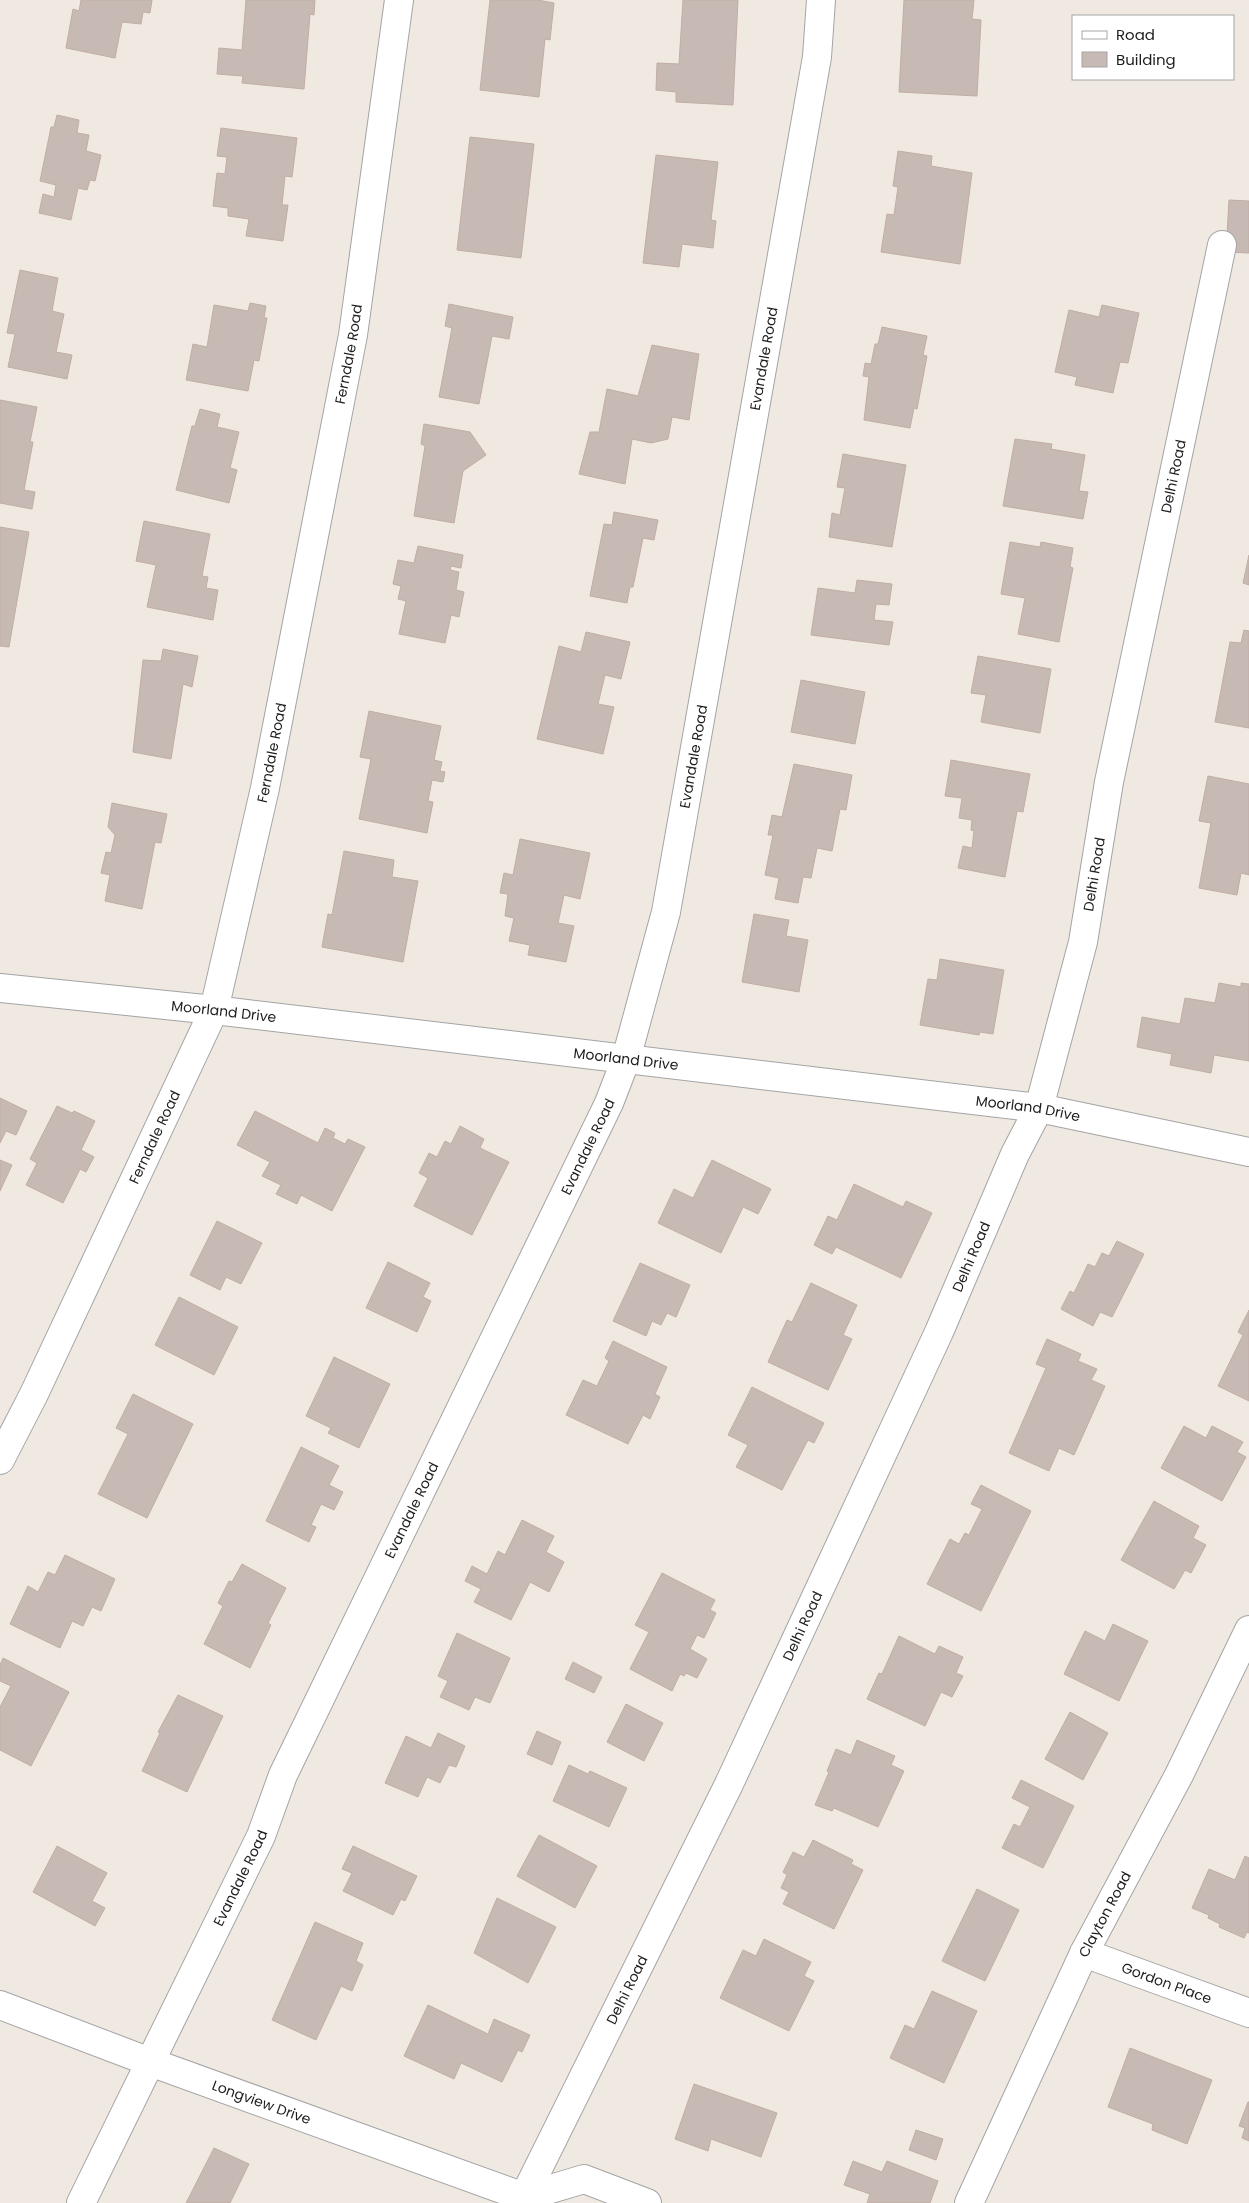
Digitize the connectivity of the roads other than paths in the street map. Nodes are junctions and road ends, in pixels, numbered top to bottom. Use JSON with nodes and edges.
{"nodes":[{"id":1,"x":399,"y":0,"type":"edge"},
{"id":2,"x":821,"y":0,"type":"edge"},
{"id":3,"x":1222,"y":245,"type":"dead end"},
{"id":4,"x":0,"y":988,"type":"edge"},
{"id":5,"x":214,"y":1010,"type":"junction"},
{"id":6,"x":626,"y":1059,"type":"junction"},
{"id":7,"x":1039,"y":1108,"type":"junction"},
{"id":8,"x":1249,"y":1152,"type":"edge"},
{"id":9,"x":0,"y":1460,"type":"edge"},
{"id":10,"x":1249,"y":1630,"type":"edge"},
{"id":11,"x":1084,"y":1953,"type":"junction"},
{"id":12,"x":0,"y":2004,"type":"edge"},
{"id":13,"x":1249,"y":2013,"type":"edge"},
{"id":14,"x":150,"y":2062,"type":"junction"},
{"id":15,"x":524,"y":2201,"type":"edge"},
{"id":16,"x":81,"y":2203,"type":"edge"},
{"id":17,"x":647,"y":2203,"type":"edge"},
{"id":18,"x":969,"y":2203,"type":"edge"}],
"edges":[{"from":1,"to":5,"type":"street","name":"Ferndale Road"},
{"from":2,"to":6,"type":"street","name":"Evandale Road"},
{"from":3,"to":7,"type":"street","name":"Delhi Road"},
{"from":4,"to":5,"type":"street","name":"Moorland Drive"},
{"from":5,"to":6,"type":"street","name":"Moorland Drive"},
{"from":5,"to":9,"type":"street","name":"Ferndale Road"},
{"from":6,"to":7,"type":"street","name":"Moorland Drive"},
{"from":6,"to":14,"type":"street","name":"Evandale Road"},
{"from":7,"to":8,"type":"street","name":"Moorland Drive"},
{"from":7,"to":15,"type":"street","name":"Delhi Road"},
{"from":10,"to":11,"type":"street","name":"Clayton Road"},
{"from":11,"to":13,"type":"street","name":"Gordon Place"},
{"from":11,"to":18,"type":"street","name":"Clayton Road"},
{"from":12,"to":14,"type":"street","name":"Longview Drive"},
{"from":14,"to":15,"type":"street","name":"Longview Drive"},
{"from":14,"to":16,"type":"street","name":"Evandale Road"},
{"from":15,"to":17,"type":"street"}]}
